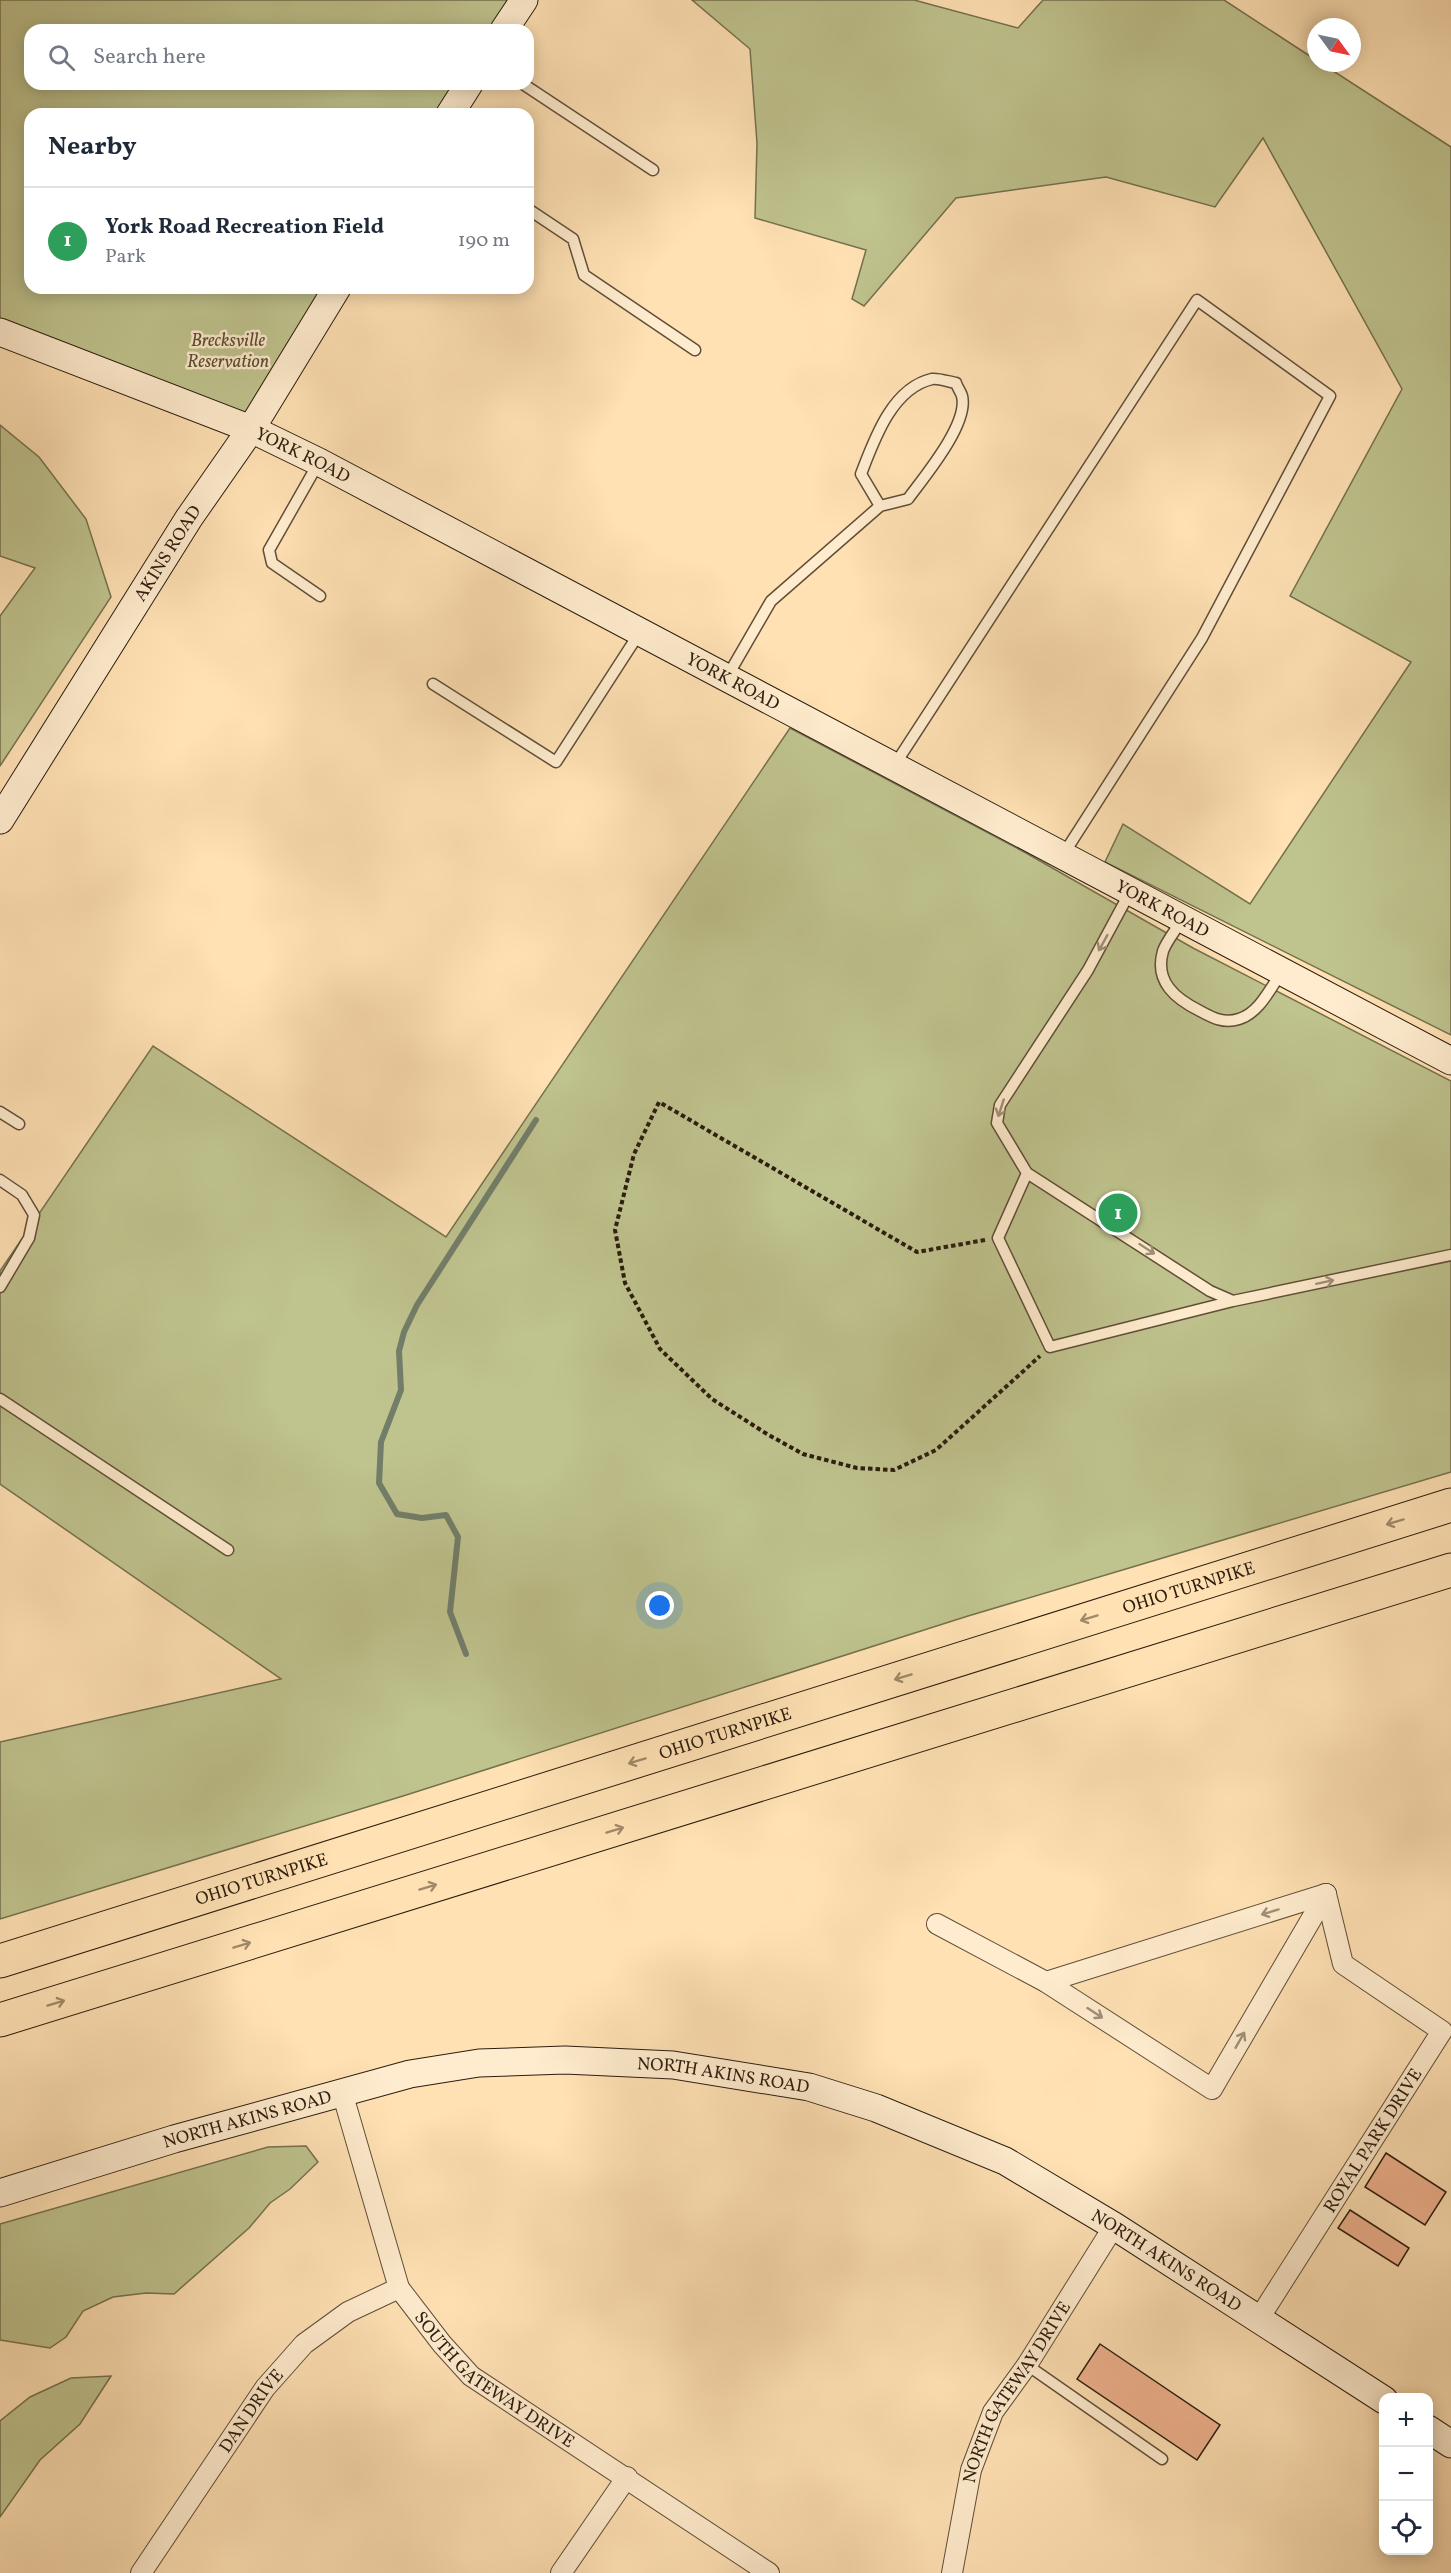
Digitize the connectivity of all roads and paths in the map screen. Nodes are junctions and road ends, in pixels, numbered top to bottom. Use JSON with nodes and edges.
{"nodes":[{"id":1,"x":524,"y":0,"type":"edge"},
{"id":2,"x":508,"y":24,"type":"edge"},
{"id":3,"x":465,"y":90,"type":"edge"},
{"id":4,"x":532,"y":90,"type":"edge"},
{"id":5,"x":454,"y":108,"type":"edge"},
{"id":6,"x":653,"y":170,"type":"dead end"},
{"id":7,"x":534,"y":213,"type":"edge"},
{"id":8,"x":333,"y":294,"type":"edge"},
{"id":9,"x":0,"y":332,"type":"edge"},
{"id":10,"x":695,"y":350,"type":"dead end"},
{"id":11,"x":251,"y":429,"type":"junction"},
{"id":12,"x":319,"y":462,"type":"junction"},
{"id":13,"x":880,"y":506,"type":"junction"},
{"id":14,"x":320,"y":596,"type":"dead end"},
{"id":15,"x":641,"y":632,"type":"junction"},
{"id":16,"x":727,"y":678,"type":"junction"},
{"id":17,"x":433,"y":684,"type":"dead end"},
{"id":18,"x":894,"y":766,"type":"junction"},
{"id":19,"x":0,"y":820,"type":"edge"},
{"id":20,"x":1063,"y":855,"type":"junction"},
{"id":21,"x":1131,"y":891,"type":"junction"},
{"id":22,"x":1182,"y":919,"type":"junction"},
{"id":23,"x":1282,"y":972,"type":"junction"},
{"id":24,"x":1451,"y":1061,"type":"edge"},
{"id":25,"x":0,"y":1112,"type":"edge"},
{"id":26,"x":19,"y":1124,"type":"dead end"},
{"id":27,"x":1027,"y":1173,"type":"junction"},
{"id":28,"x":0,"y":1180,"type":"edge"},
{"id":29,"x":998,"y":1238,"type":"junction"},
{"id":30,"x":1451,"y":1255,"type":"edge"},
{"id":31,"x":0,"y":1287,"type":"edge"},
{"id":32,"x":1233,"y":1301,"type":"junction"},
{"id":33,"x":1050,"y":1347,"type":"junction"},
{"id":34,"x":0,"y":1399,"type":"edge"},
{"id":35,"x":1451,"y":1504,"type":"edge"},
{"id":36,"x":228,"y":1550,"type":"dead end"},
{"id":37,"x":1451,"y":1570,"type":"edge"},
{"id":38,"x":1326,"y":1894,"type":"junction"},
{"id":39,"x":937,"y":1924,"type":"dead end"},
{"id":40,"x":0,"y":1961,"type":"edge"},
{"id":41,"x":1046,"y":1982,"type":"junction"},
{"id":42,"x":0,"y":2020,"type":"edge"},
{"id":43,"x":342,"y":2092,"type":"junction"},
{"id":44,"x":0,"y":2193,"type":"edge"},
{"id":45,"x":1114,"y":2226,"type":"junction"},
{"id":46,"x":399,"y":2288,"type":"junction"},
{"id":47,"x":1258,"y":2320,"type":"junction"},
{"id":48,"x":1027,"y":2365,"type":"junction"},
{"id":49,"x":1379,"y":2397,"type":"edge"},
{"id":50,"x":1433,"y":2432,"type":"edge"},
{"id":51,"x":1451,"y":2444,"type":"edge"},
{"id":52,"x":1162,"y":2459,"type":"dead end"},
{"id":53,"x":627,"y":2477,"type":"junction"},
{"id":54,"x":141,"y":2573,"type":"edge"},
{"id":55,"x":561,"y":2573,"type":"edge"},
{"id":56,"x":769,"y":2573,"type":"edge"},
{"id":57,"x":952,"y":2573,"type":"edge"}],
"edges":[{"from":1,"to":2,"type":"street"},
{"from":3,"to":5,"type":"street"},
{"from":4,"to":6,"type":"lane"},
{"from":7,"to":10,"type":"lane"},
{"from":8,"to":11,"type":"street","name":"AKINS ROAD"},
{"from":9,"to":11,"type":"street","name":"YORK ROAD"},
{"from":11,"to":12,"type":"street","name":"YORK ROAD"},
{"from":11,"to":19,"type":"street","name":"AKINS ROAD"},
{"from":12,"to":14,"type":"lane"},
{"from":12,"to":15,"type":"street","name":"YORK ROAD"},
{"from":13,"to":13,"type":"lane"},
{"from":13,"to":16,"type":"lane"},
{"from":15,"to":16,"type":"street","name":"YORK ROAD"},
{"from":15,"to":17,"type":"lane"},
{"from":16,"to":18,"type":"street","name":"YORK ROAD"},
{"from":18,"to":20,"type":"street","name":"YORK ROAD"},
{"from":18,"to":20,"type":"lane"},
{"from":20,"to":21,"type":"street","name":"YORK ROAD"},
{"from":21,"to":22,"type":"street","name":"YORK ROAD"},
{"from":21,"to":27,"type":"lane","one_way":true},
{"from":22,"to":23,"type":"street","name":"YORK ROAD"},
{"from":22,"to":23,"type":"lane"},
{"from":23,"to":24,"type":"street","name":"YORK ROAD"},
{"from":25,"to":26,"type":"lane"},
{"from":27,"to":29,"type":"lane"},
{"from":27,"to":32,"type":"lane","one_way":true},
{"from":28,"to":31,"type":"lane"},
{"from":29,"to":33,"type":"lane"},
{"from":29,"to":33,"type":"path"},
{"from":32,"to":30,"type":"lane","one_way":true},
{"from":32,"to":33,"type":"lane"},
{"from":34,"to":36,"type":"lane"},
{"from":35,"to":40,"type":"highway","name":"OHIO TURNPIKE","one_way":true},
{"from":42,"to":37,"type":"highway","one_way":true},
{"from":38,"to":41,"type":"street","one_way":true},
{"from":41,"to":38,"type":"street","one_way":true},
{"from":38,"to":47,"type":"street","name":"ROYAL PARK DRIVE"},
{"from":39,"to":41,"type":"street"},
{"from":43,"to":44,"type":"street","name":"NORTH AKINS ROAD"},
{"from":43,"to":45,"type":"street","name":"NORTH AKINS ROAD"},
{"from":43,"to":46,"type":"street","name":"SOUTH GATEWAY DRIVE"},
{"from":45,"to":47,"type":"street","name":"NORTH AKINS ROAD"},
{"from":45,"to":48,"type":"street","name":"NORTH GATEWAY DRIVE"},
{"from":46,"to":53,"type":"street","name":"SOUTH GATEWAY DRIVE"},
{"from":46,"to":54,"type":"street","name":"DAN DRIVE"},
{"from":47,"to":49,"type":"street","name":"NORTH AKINS ROAD"},
{"from":48,"to":52,"type":"lane"},
{"from":48,"to":57,"type":"street","name":"NORTH GATEWAY DRIVE"},
{"from":50,"to":51,"type":"street"},
{"from":53,"to":55,"type":"street"},
{"from":53,"to":56,"type":"street","name":"SOUTH GATEWAY DRIVE"}]}
